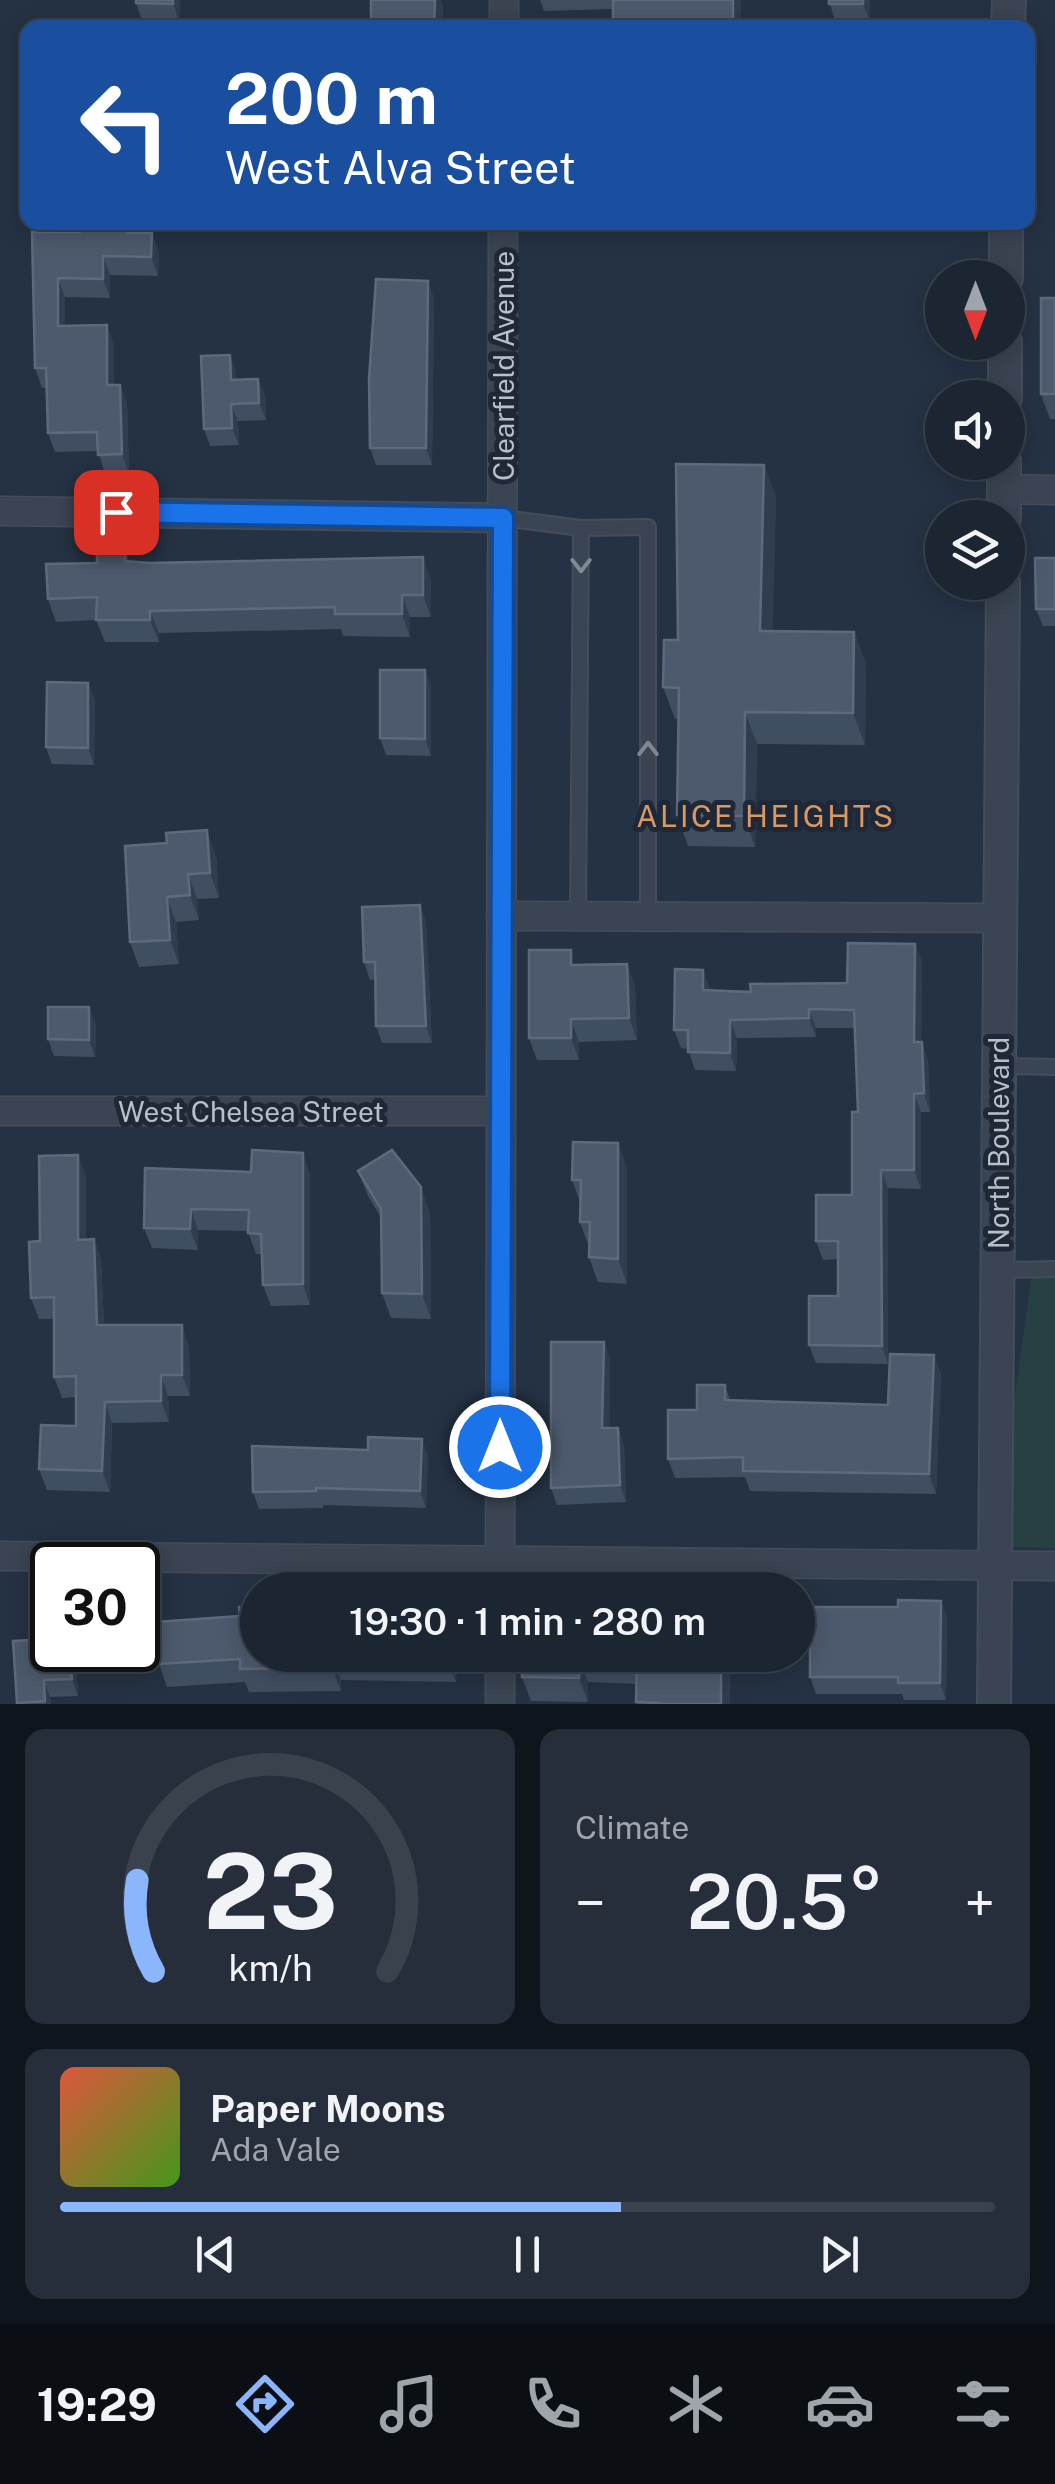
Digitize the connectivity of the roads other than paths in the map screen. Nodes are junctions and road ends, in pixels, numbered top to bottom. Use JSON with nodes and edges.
{"nodes":[{"id":1,"x":504,"y":230,"type":"edge"},
{"id":2,"x":1006,"y":230,"type":"edge"},
{"id":3,"x":1006,"y":260,"type":"edge"},
{"id":4,"x":1004,"y":490,"type":"edge"},
{"id":5,"x":1055,"y":490,"type":"edge"},
{"id":6,"x":0,"y":510,"type":"edge"},
{"id":7,"x":503,"y":518,"type":"junction"},
{"id":8,"x":582,"y":528,"type":"junction"},
{"id":9,"x":1003,"y":600,"type":"edge"},
{"id":10,"x":502,"y":916,"type":"junction"},
{"id":11,"x":578,"y":917,"type":"junction"},
{"id":12,"x":648,"y":917,"type":"junction"},
{"id":13,"x":1000,"y":918,"type":"junction"},
{"id":14,"x":998,"y":1066,"type":"junction"},
{"id":15,"x":1055,"y":1067,"type":"edge"},
{"id":16,"x":0,"y":1111,"type":"edge"},
{"id":17,"x":501,"y":1111,"type":"junction"},
{"id":18,"x":997,"y":1270,"type":"junction"},
{"id":19,"x":1055,"y":1270,"type":"edge"},
{"id":20,"x":0,"y":1556,"type":"edge"},
{"id":21,"x":500,"y":1559,"type":"junction"},
{"id":22,"x":994,"y":1564,"type":"junction"},
{"id":23,"x":1055,"y":1566,"type":"edge"},
{"id":24,"x":500,"y":1572,"type":"edge"},
{"id":25,"x":500,"y":1672,"type":"edge"},
{"id":26,"x":500,"y":1704,"type":"edge"},
{"id":27,"x":994,"y":1704,"type":"edge"}],
"edges":[{"from":1,"to":7,"type":"street","name":"Clearfield Avenue"},
{"from":2,"to":3,"type":"street"},
{"from":4,"to":5,"type":"street"},
{"from":6,"to":7,"type":"street"},
{"from":7,"to":8,"type":"lane"},
{"from":7,"to":10,"type":"street","name":"Clearfield Avenue"},
{"from":8,"to":11,"type":"lane","one_way":true},
{"from":12,"to":8,"type":"lane","one_way":true},
{"from":9,"to":13,"type":"street","name":"North Boulevard"},
{"from":10,"to":11,"type":"street"},
{"from":10,"to":17,"type":"street","name":"Clearfield Avenue"},
{"from":11,"to":12,"type":"street"},
{"from":12,"to":13,"type":"street"},
{"from":13,"to":14,"type":"street","name":"North Boulevard"},
{"from":14,"to":15,"type":"lane"},
{"from":14,"to":18,"type":"street","name":"North Boulevard"},
{"from":16,"to":17,"type":"street","name":"West Chelsea Street"},
{"from":17,"to":21,"type":"street","name":"Clearfield Avenue"},
{"from":18,"to":19,"type":"lane"},
{"from":18,"to":22,"type":"street","name":"North Boulevard"},
{"from":20,"to":21,"type":"street"},
{"from":21,"to":22,"type":"street"},
{"from":21,"to":24,"type":"street","name":"Clearfield Avenue"},
{"from":22,"to":23,"type":"street"},
{"from":22,"to":27,"type":"street","name":"North Boulevard"},
{"from":25,"to":26,"type":"street"}]}
